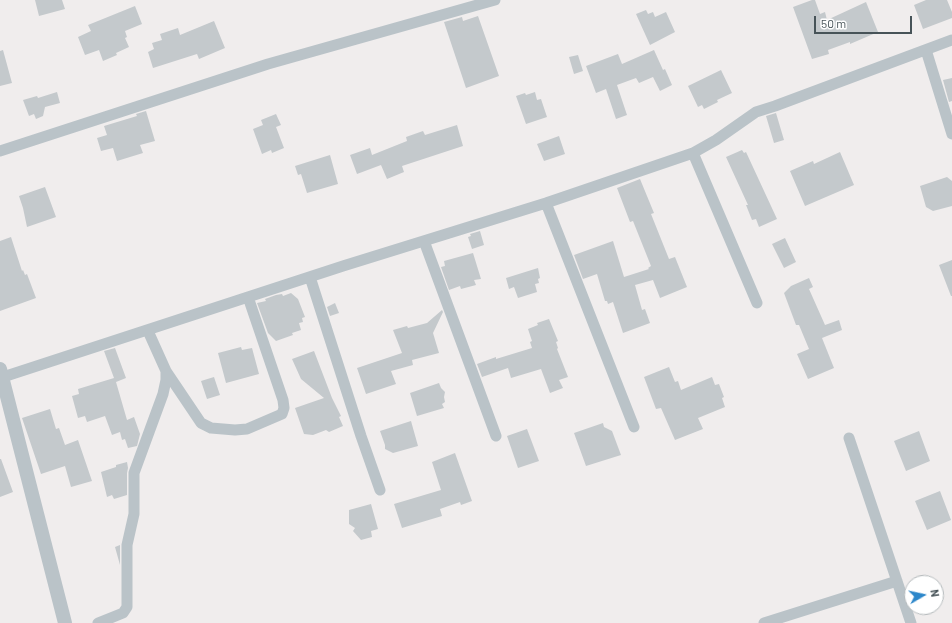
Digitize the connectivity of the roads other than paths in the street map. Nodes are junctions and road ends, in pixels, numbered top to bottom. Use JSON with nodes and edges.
{"nodes":[{"id":1,"x":495,"y":0,"type":"edge"},
{"id":2,"x":952,"y":40,"type":"edge"},
{"id":3,"x":926,"y":50,"type":"junction"},
{"id":4,"x":952,"y":134,"type":"edge"},
{"id":5,"x":0,"y":151,"type":"edge"},
{"id":6,"x":693,"y":153,"type":"junction"},
{"id":7,"x":546,"y":203,"type":"junction"},
{"id":8,"x":424,"y":241,"type":"junction"},
{"id":9,"x":310,"y":277,"type":"junction"},
{"id":10,"x":248,"y":297,"type":"junction"},
{"id":11,"x":757,"y":303,"type":"dead end"},
{"id":12,"x":148,"y":331,"type":"junction"},
{"id":13,"x":166,"y":371,"type":"junction"},
{"id":14,"x":1,"y":373,"type":"edge"},
{"id":15,"x":634,"y":427,"type":"dead end"},
{"id":16,"x":496,"y":436,"type":"dead end"},
{"id":17,"x":849,"y":438,"type":"dead end"},
{"id":18,"x":380,"y":490,"type":"dead end"},
{"id":19,"x":897,"y":581,"type":"junction"},
{"id":20,"x":65,"y":623,"type":"edge"},
{"id":21,"x":98,"y":623,"type":"edge"},
{"id":22,"x":764,"y":623,"type":"edge"},
{"id":23,"x":911,"y":623,"type":"edge"}],
"edges":[{"from":1,"to":5,"type":"street"},
{"from":2,"to":3,"type":"street"},
{"from":3,"to":4,"type":"street"},
{"from":3,"to":6,"type":"street"},
{"from":6,"to":7,"type":"street"},
{"from":6,"to":11,"type":"street"},
{"from":7,"to":8,"type":"street"},
{"from":7,"to":15,"type":"street"},
{"from":8,"to":9,"type":"street"},
{"from":8,"to":16,"type":"street"},
{"from":9,"to":10,"type":"street"},
{"from":9,"to":18,"type":"street"},
{"from":10,"to":12,"type":"street"},
{"from":10,"to":13,"type":"street"},
{"from":12,"to":13,"type":"street"},
{"from":12,"to":14,"type":"street"},
{"from":13,"to":21,"type":"street"},
{"from":14,"to":20,"type":"street"},
{"from":17,"to":19,"type":"street"},
{"from":19,"to":22,"type":"street"},
{"from":19,"to":23,"type":"street"}]}
